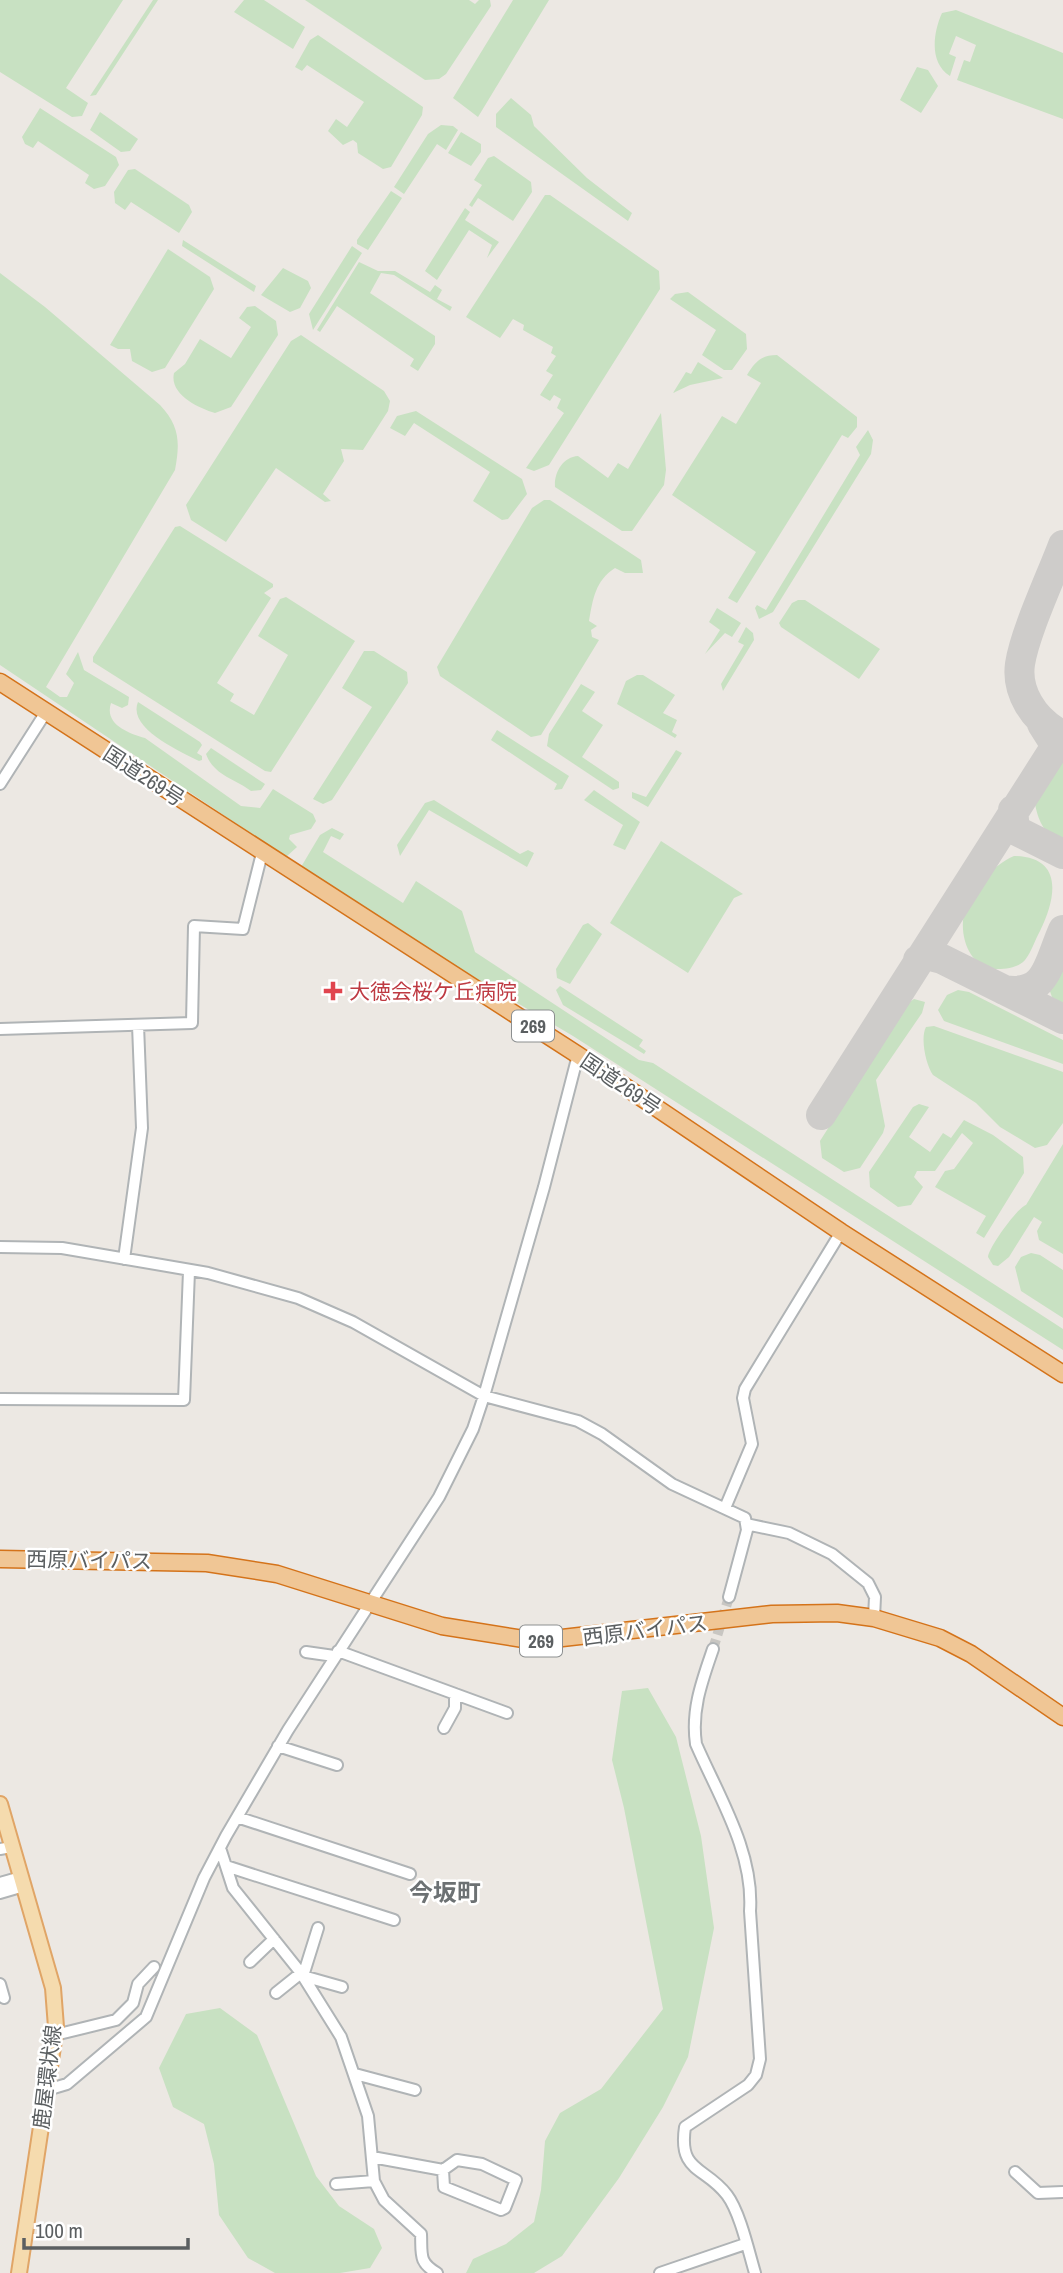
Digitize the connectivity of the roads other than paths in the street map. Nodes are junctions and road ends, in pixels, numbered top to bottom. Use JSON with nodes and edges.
{"nodes":[{"id":1,"x":0,"y":682,"type":"edge"},
{"id":2,"x":46,"y":712,"type":"junction"},
{"id":3,"x":0,"y":784,"type":"edge"},
{"id":4,"x":262,"y":853,"type":"junction"},
{"id":5,"x":138,"y":1026,"type":"junction"},
{"id":6,"x":0,"y":1029,"type":"edge"},
{"id":7,"x":578,"y":1055,"type":"junction"},
{"id":8,"x":841,"y":1232,"type":"junction"},
{"id":9,"x":0,"y":1247,"type":"edge"},
{"id":10,"x":124,"y":1259,"type":"junction"},
{"id":11,"x":189,"y":1271,"type":"junction"},
{"id":12,"x":1063,"y":1374,"type":"edge"},
{"id":13,"x":484,"y":1396,"type":"junction"},
{"id":14,"x":0,"y":1399,"type":"edge"},
{"id":15,"x":725,"y":1508,"type":"junction"},
{"id":16,"x":746,"y":1524,"type":"junction"},
{"id":17,"x":0,"y":1559,"type":"edge"},
{"id":18,"x":729,"y":1597,"type":"tunnel mouth"},
{"id":19,"x":369,"y":1602,"type":"junction"},
{"id":20,"x":874,"y":1618,"type":"junction"},
{"id":21,"x":713,"y":1649,"type":"tunnel mouth"},
{"id":22,"x":306,"y":1652,"type":"dead end"},
{"id":23,"x":336,"y":1654,"type":"junction"},
{"id":24,"x":455,"y":1694,"type":"junction"},
{"id":25,"x":507,"y":1713,"type":"dead end"},
{"id":26,"x":1063,"y":1717,"type":"edge"},
{"id":27,"x":444,"y":1728,"type":"dead end"},
{"id":28,"x":278,"y":1746,"type":"junction"},
{"id":29,"x":337,"y":1765,"type":"dead end"},
{"id":30,"x":0,"y":1804,"type":"edge"},
{"id":31,"x":237,"y":1817,"type":"junction"},
{"id":32,"x":6,"y":1848,"type":"edge"},
{"id":33,"x":220,"y":1851,"type":"junction"},
{"id":34,"x":226,"y":1866,"type":"junction"},
{"id":35,"x":410,"y":1874,"type":"dead end"},
{"id":36,"x":22,"y":1881,"type":"junction"},
{"id":37,"x":0,"y":1883,"type":"edge"},
{"id":38,"x":0,"y":1893,"type":"edge"},
{"id":39,"x":394,"y":1920,"type":"dead end"},
{"id":40,"x":318,"y":1928,"type":"dead end"},
{"id":41,"x":274,"y":1939,"type":"junction"},
{"id":42,"x":250,"y":1962,"type":"dead end"},
{"id":43,"x":154,"y":1967,"type":"dead end"},
{"id":44,"x":302,"y":1974,"type":"junction"},
{"id":45,"x":0,"y":1984,"type":"edge"},
{"id":46,"x":342,"y":1987,"type":"dead end"},
{"id":47,"x":276,"y":1993,"type":"dead end"},
{"id":48,"x":4,"y":1998,"type":"dead end"},
{"id":49,"x":55,"y":2035,"type":"junction"},
{"id":50,"x":355,"y":2074,"type":"junction"},
{"id":51,"x":47,"y":2090,"type":"junction"},
{"id":52,"x":415,"y":2090,"type":"dead end"},
{"id":53,"x":372,"y":2157,"type":"junction"},
{"id":54,"x":443,"y":2170,"type":"junction"},
{"id":55,"x":1015,"y":2172,"type":"dead end"},
{"id":56,"x":374,"y":2181,"type":"junction"},
{"id":57,"x":336,"y":2184,"type":"dead end"},
{"id":58,"x":1063,"y":2192,"type":"edge"},
{"id":59,"x":745,"y":2244,"type":"junction"},
{"id":60,"x":19,"y":2273,"type":"edge"},
{"id":61,"x":437,"y":2273,"type":"edge"},
{"id":62,"x":660,"y":2273,"type":"edge"},
{"id":63,"x":755,"y":2273,"type":"edge"}],
"edges":[{"from":1,"to":2,"type":"highway","name":"国道269号","number":"269"},
{"from":2,"to":3,"type":"street"},
{"from":2,"to":4,"type":"highway","name":"国道269号","number":"269"},
{"from":4,"to":5,"type":"street"},
{"from":4,"to":7,"type":"highway","name":"国道269号","number":"269"},
{"from":5,"to":6,"type":"street"},
{"from":5,"to":10,"type":"street"},
{"from":7,"to":8,"type":"highway","name":"国道269号","number":"269"},
{"from":7,"to":13,"type":"street"},
{"from":8,"to":12,"type":"highway","name":"国道269号","number":"269"},
{"from":8,"to":15,"type":"street"},
{"from":9,"to":10,"type":"street"},
{"from":10,"to":11,"type":"street"},
{"from":11,"to":13,"type":"street"},
{"from":11,"to":14,"type":"street"},
{"from":13,"to":15,"type":"street"},
{"from":13,"to":19,"type":"street"},
{"from":15,"to":16,"type":"street"},
{"from":16,"to":18,"type":"street"},
{"from":16,"to":20,"type":"street"},
{"from":17,"to":19,"type":"highway","name":"西原バイパス","number":"269"},
{"from":19,"to":20,"type":"highway","name":"西原バイパス","number":"269"},
{"from":19,"to":23,"type":"street"},
{"from":20,"to":26,"type":"highway","name":"西原バイパス","number":"269"},
{"from":21,"to":59,"type":"street"},
{"from":22,"to":23,"type":"street"},
{"from":23,"to":24,"type":"street"},
{"from":23,"to":28,"type":"street"},
{"from":24,"to":25,"type":"street"},
{"from":24,"to":27,"type":"street"},
{"from":28,"to":29,"type":"street"},
{"from":28,"to":31,"type":"street"},
{"from":30,"to":32,"type":"main road","name":"鹿屋環状線"},
{"from":31,"to":33,"type":"street"},
{"from":31,"to":35,"type":"street"},
{"from":32,"to":36,"type":"main road","name":"鹿屋環状線"},
{"from":33,"to":34,"type":"street"},
{"from":33,"to":51,"type":"street"},
{"from":34,"to":39,"type":"street"},
{"from":34,"to":41,"type":"street"},
{"from":36,"to":37,"type":"street"},
{"from":36,"to":38,"type":"street"},
{"from":36,"to":49,"type":"main road","name":"鹿屋環状線"},
{"from":40,"to":44,"type":"street"},
{"from":41,"to":42,"type":"street"},
{"from":41,"to":44,"type":"street"},
{"from":43,"to":49,"type":"street"},
{"from":44,"to":46,"type":"street"},
{"from":44,"to":47,"type":"street"},
{"from":44,"to":50,"type":"street"},
{"from":45,"to":48,"type":"street"},
{"from":49,"to":51,"type":"main road","name":"鹿屋環状線"},
{"from":50,"to":52,"type":"street"},
{"from":50,"to":53,"type":"street"},
{"from":51,"to":60,"type":"main road","name":"鹿屋環状線"},
{"from":53,"to":54,"type":"street"},
{"from":53,"to":56,"type":"street"},
{"from":54,"to":54,"type":"street"},
{"from":55,"to":58,"type":"street"},
{"from":56,"to":57,"type":"street"},
{"from":56,"to":61,"type":"street"},
{"from":59,"to":62,"type":"street"},
{"from":59,"to":63,"type":"street"}]}
